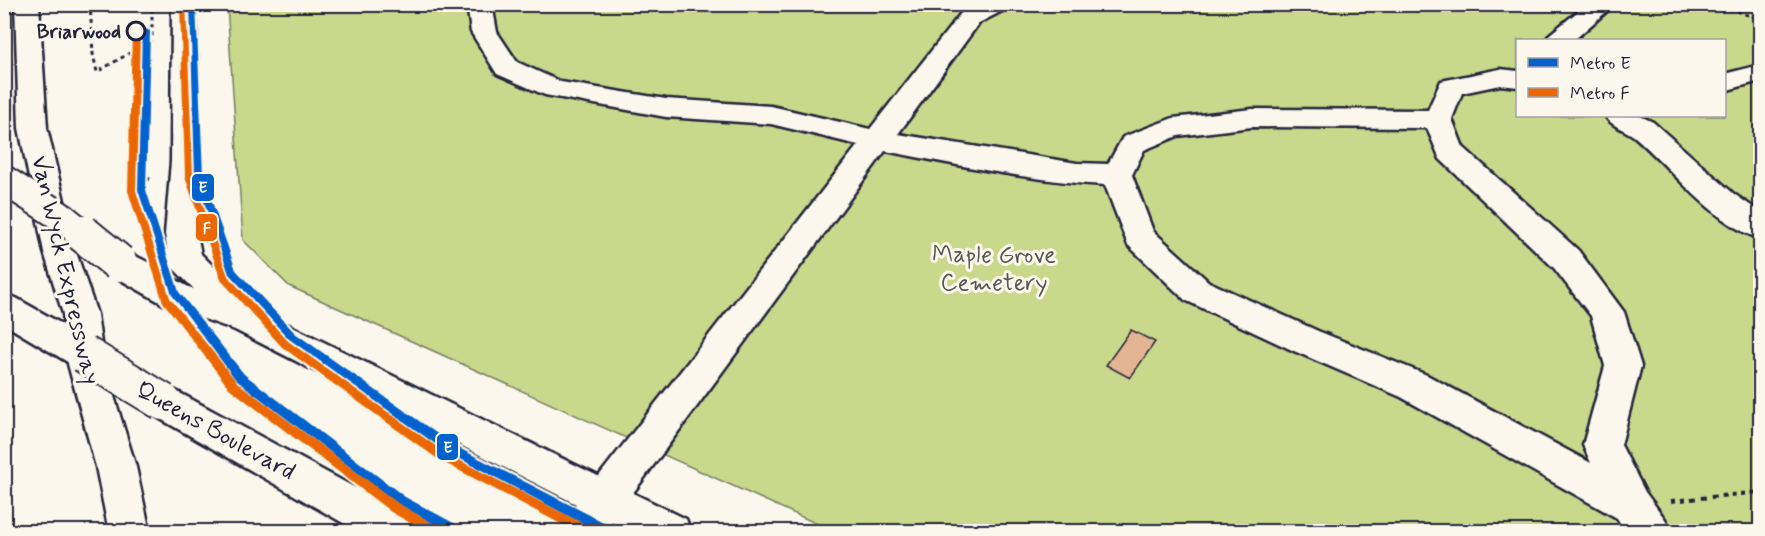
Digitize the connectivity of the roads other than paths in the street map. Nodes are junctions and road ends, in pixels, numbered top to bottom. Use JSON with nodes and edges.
{"nodes":[{"id":1,"x":184,"y":4,"type":"edge"},
{"id":2,"x":479,"y":4,"type":"edge"},
{"id":3,"x":1603,"y":4,"type":"edge"},
{"id":4,"x":28,"y":9,"type":"edge"},
{"id":5,"x":974,"y":9,"type":"edge"},
{"id":6,"x":1560,"y":39,"type":"edge"},
{"id":7,"x":1761,"y":73,"type":"edge"},
{"id":8,"x":1512,"y":74,"type":"edge"},
{"id":9,"x":1726,"y":83,"type":"edge"},
{"id":10,"x":1438,"y":119,"type":"junction"},
{"id":11,"x":1641,"y":120,"type":"edge"},
{"id":12,"x":879,"y":140,"type":"junction"},
{"id":13,"x":1117,"y":175,"type":"junction"},
{"id":14,"x":4,"y":180,"type":"edge"},
{"id":15,"x":1761,"y":227,"type":"edge"},
{"id":16,"x":4,"y":307,"type":"edge"},
{"id":17,"x":247,"y":320,"type":"junction"},
{"id":18,"x":605,"y":499,"type":"junction"},
{"id":19,"x":1641,"y":518,"type":"edge"},
{"id":20,"x":130,"y":531,"type":"edge"},
{"id":21,"x":398,"y":531,"type":"edge"},
{"id":22,"x":579,"y":531,"type":"edge"},
{"id":23,"x":671,"y":531,"type":"edge"}],
"edges":[{"from":1,"to":17,"type":"main road"},
{"from":2,"to":12,"type":"main road"},
{"from":3,"to":6,"type":"main road"},
{"from":4,"to":20,"type":"main road","name":"Van Wyck Expressway"},
{"from":5,"to":12,"type":"main road"},
{"from":7,"to":9,"type":"main road"},
{"from":8,"to":10,"type":"main road"},
{"from":10,"to":13,"type":"main road"},
{"from":10,"to":19,"type":"main road"},
{"from":11,"to":15,"type":"main road"},
{"from":12,"to":13,"type":"main road"},
{"from":12,"to":18,"type":"main road"},
{"from":13,"to":19,"type":"main road"},
{"from":14,"to":17,"type":"main road","bridge":true},
{"from":16,"to":21,"type":"main road","name":"Queens Boulevard","bridge":true},
{"from":17,"to":18,"type":"main road"},
{"from":18,"to":22,"type":"main road"},
{"from":18,"to":23,"type":"main road"}]}
